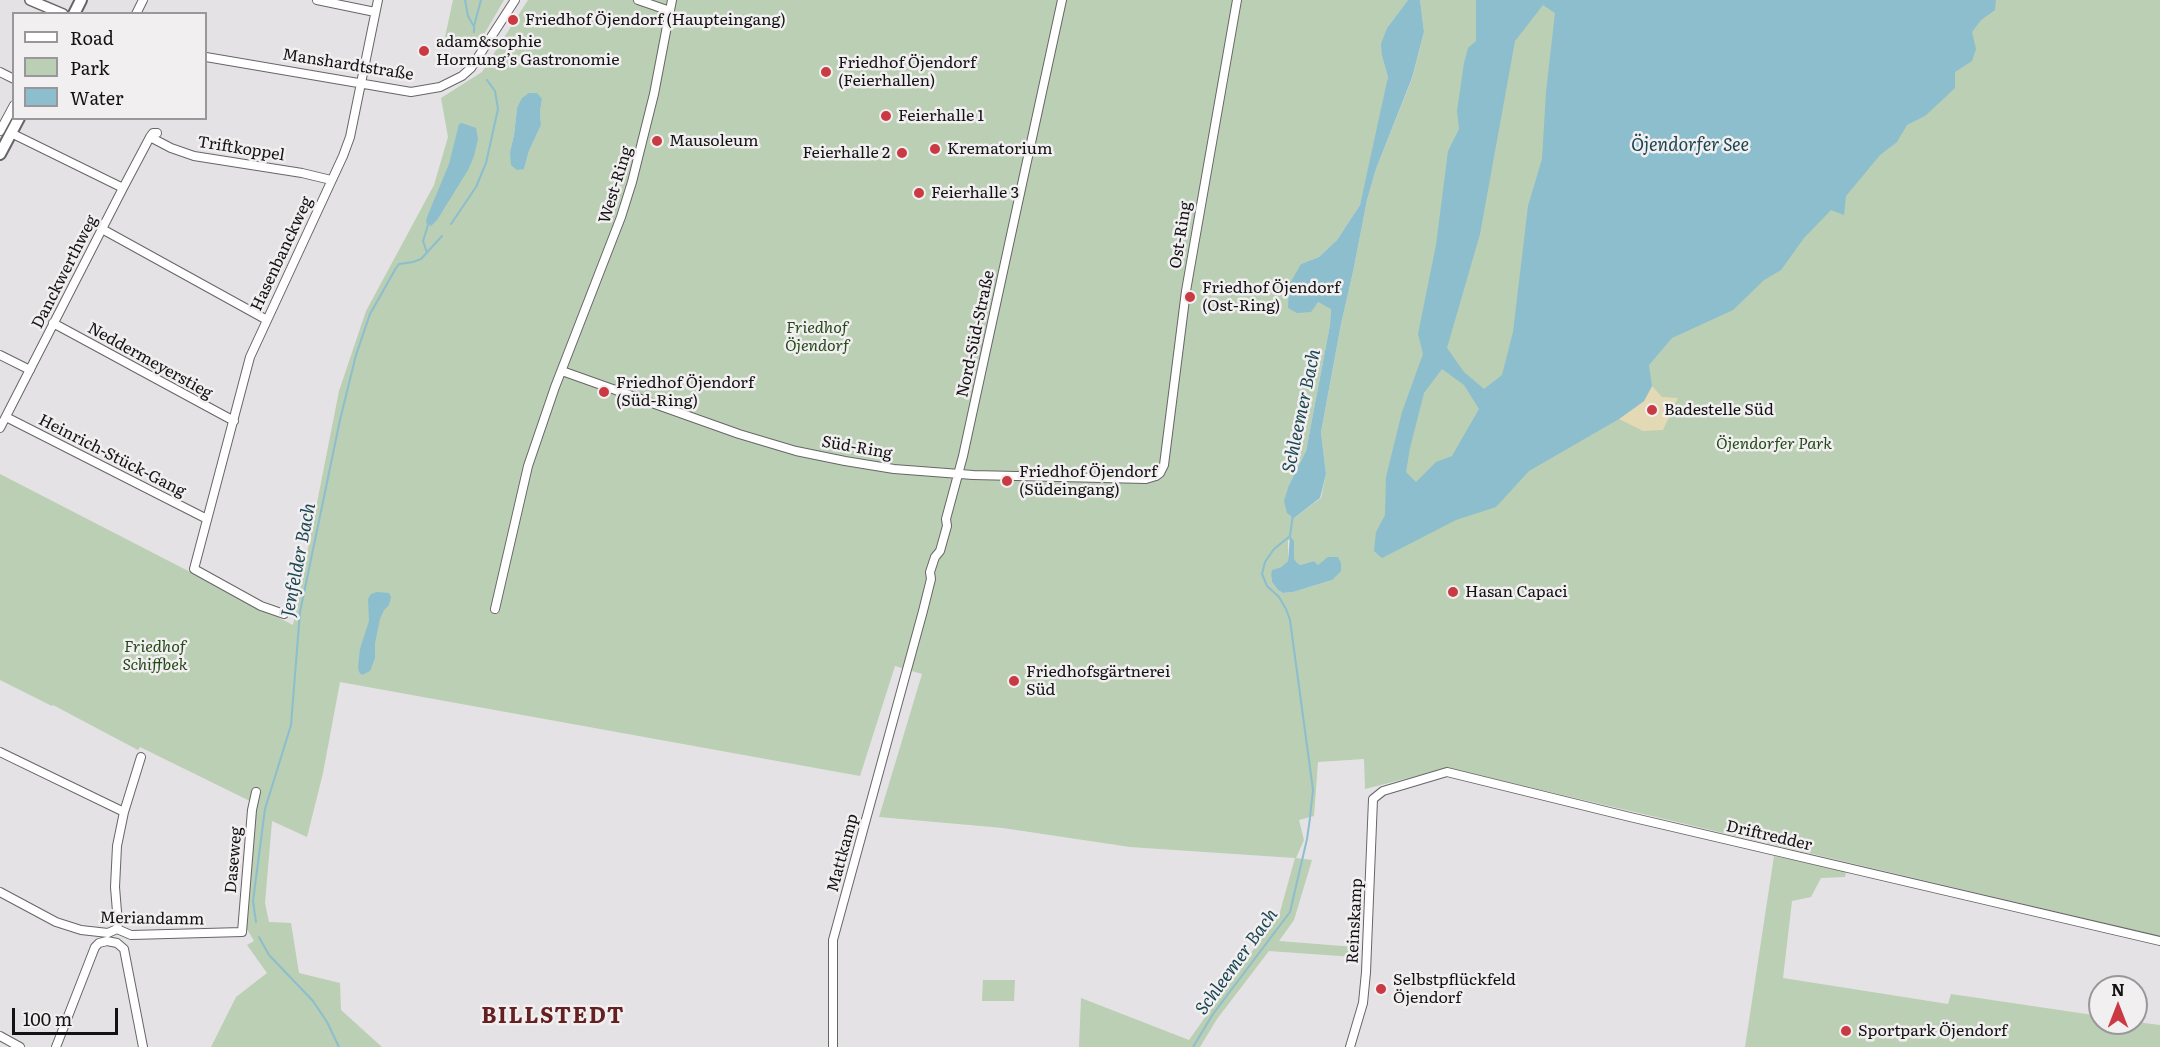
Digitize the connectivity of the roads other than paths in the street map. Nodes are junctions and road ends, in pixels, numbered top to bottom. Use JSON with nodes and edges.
{"nodes":[{"id":1,"x":30,"y":0,"type":"edge"},
{"id":2,"x":316,"y":0,"type":"edge"},
{"id":3,"x":378,"y":0,"type":"edge"},
{"id":4,"x":515,"y":0,"type":"edge"},
{"id":5,"x":638,"y":0,"type":"edge"},
{"id":6,"x":672,"y":0,"type":"edge"},
{"id":7,"x":1062,"y":0,"type":"edge"},
{"id":8,"x":1237,"y":0,"type":"edge"},
{"id":9,"x":670,"y":11,"type":"junction"},
{"id":10,"x":58,"y":12,"type":"edge"},
{"id":11,"x":375,"y":12,"type":"junction"},
{"id":12,"x":207,"y":57,"type":"edge"},
{"id":13,"x":359,"y":83,"type":"junction"},
{"id":14,"x":12,"y":112,"type":"edge"},
{"id":15,"x":17,"y":120,"type":"edge"},
{"id":16,"x":6,"y":132,"type":"edge"},
{"id":17,"x":153,"y":135,"type":"joint"},
{"id":18,"x":0,"y":154,"type":"edge"},
{"id":19,"x":331,"y":180,"type":"junction"},
{"id":20,"x":123,"y":188,"type":"junction"},
{"id":21,"x":102,"y":229,"type":"junction"},
{"id":22,"x":267,"y":320,"type":"junction"},
{"id":23,"x":53,"y":323,"type":"junction"},
{"id":24,"x":0,"y":355,"type":"edge"},
{"id":25,"x":30,"y":370,"type":"junction"},
{"id":26,"x":562,"y":371,"type":"junction"},
{"id":27,"x":6,"y":417,"type":"junction"},
{"id":28,"x":234,"y":421,"type":"junction"},
{"id":29,"x":0,"y":428,"type":"edge"},
{"id":30,"x":959,"y":474,"type":"junction"},
{"id":31,"x":1159,"y":474,"type":"joint"},
{"id":32,"x":207,"y":519,"type":"junction"},
{"id":33,"x":495,"y":609,"type":"dead end"},
{"id":34,"x":284,"y":614,"type":"dead end"},
{"id":35,"x":906,"y":669,"type":"joint"},
{"id":36,"x":0,"y":752,"type":"edge"},
{"id":37,"x":141,"y":757,"type":"dead end"},
{"id":38,"x":256,"y":792,"type":"dead end"},
{"id":39,"x":1376,"y":795,"type":"joint"},
{"id":40,"x":124,"y":812,"type":"junction"},
{"id":41,"x":0,"y":892,"type":"edge"},
{"id":42,"x":117,"y":929,"type":"junction"},
{"id":43,"x":242,"y":932,"type":"joint"},
{"id":44,"x":2160,"y":941,"type":"edge"},
{"id":45,"x":0,"y":1036,"type":"edge"},
{"id":46,"x":21,"y":1047,"type":"edge"},
{"id":47,"x":56,"y":1047,"type":"edge"},
{"id":48,"x":143,"y":1047,"type":"edge"},
{"id":49,"x":833,"y":1047,"type":"edge"},
{"id":50,"x":1350,"y":1047,"type":"edge"}],
"edges":[{"from":1,"to":10,"type":"street"},
{"from":2,"to":11,"type":"street"},
{"from":3,"to":11,"type":"street","name":"Hasenbanckweg"},
{"from":4,"to":13,"type":"street","name":"Manshardtstraße"},
{"from":5,"to":9,"type":"street"},
{"from":6,"to":9,"type":"street","name":"West-Ring"},
{"from":7,"to":30,"type":"street","name":"Nord-Süd-Straße"},
{"from":8,"to":31,"type":"street","name":"Ost-Ring"},
{"from":9,"to":26,"type":"street","name":"West-Ring"},
{"from":11,"to":13,"type":"street","name":"Hasenbanckweg"},
{"from":12,"to":13,"type":"street","name":"Manshardtstraße"},
{"from":13,"to":19,"type":"street","name":"Hasenbanckweg"},
{"from":14,"to":16,"type":"street"},
{"from":15,"to":16,"type":"main road"},
{"from":16,"to":18,"type":"main road"},
{"from":16,"to":20,"type":"street"},
{"from":17,"to":19,"type":"street","name":"Triftkoppel"},
{"from":17,"to":20,"type":"street","name":"Danckwerthweg"},
{"from":19,"to":22,"type":"street","name":"Hasenbanckweg"},
{"from":20,"to":21,"type":"street","name":"Danckwerthweg"},
{"from":21,"to":22,"type":"street"},
{"from":21,"to":23,"type":"street","name":"Danckwerthweg"},
{"from":22,"to":28,"type":"street","name":"Hasenbanckweg"},
{"from":23,"to":25,"type":"street","name":"Danckwerthweg"},
{"from":23,"to":28,"type":"street","name":"Neddermeyerstieg"},
{"from":24,"to":25,"type":"street"},
{"from":25,"to":27,"type":"street","name":"Danckwerthweg"},
{"from":26,"to":30,"type":"street","name":"Süd-Ring"},
{"from":26,"to":33,"type":"street","name":"West-Ring"},
{"from":27,"to":29,"type":"street","name":"Danckwerthweg"},
{"from":27,"to":32,"type":"street","name":"Heinrich-Stück-Gang"},
{"from":28,"to":32,"type":"street","name":"Hasenbanckweg"},
{"from":30,"to":31,"type":"street","name":"Süd-Ring"},
{"from":30,"to":35,"type":"street","name":"Nord-Süd-Straße"},
{"from":32,"to":34,"type":"street","name":"Hasenbanckweg"},
{"from":35,"to":49,"type":"street","name":"Mattkamp"},
{"from":36,"to":40,"type":"street"},
{"from":37,"to":40,"type":"street"},
{"from":38,"to":43,"type":"street","name":"Daseweg"},
{"from":39,"to":44,"type":"street","name":"Driftredder"},
{"from":39,"to":50,"type":"street","name":"Reinskamp"},
{"from":40,"to":42,"type":"street"},
{"from":41,"to":42,"type":"street","name":"Meriandamm"},
{"from":42,"to":43,"type":"street","name":"Meriandamm"},
{"from":45,"to":46,"type":"street"},
{"from":47,"to":48,"type":"street"}]}
